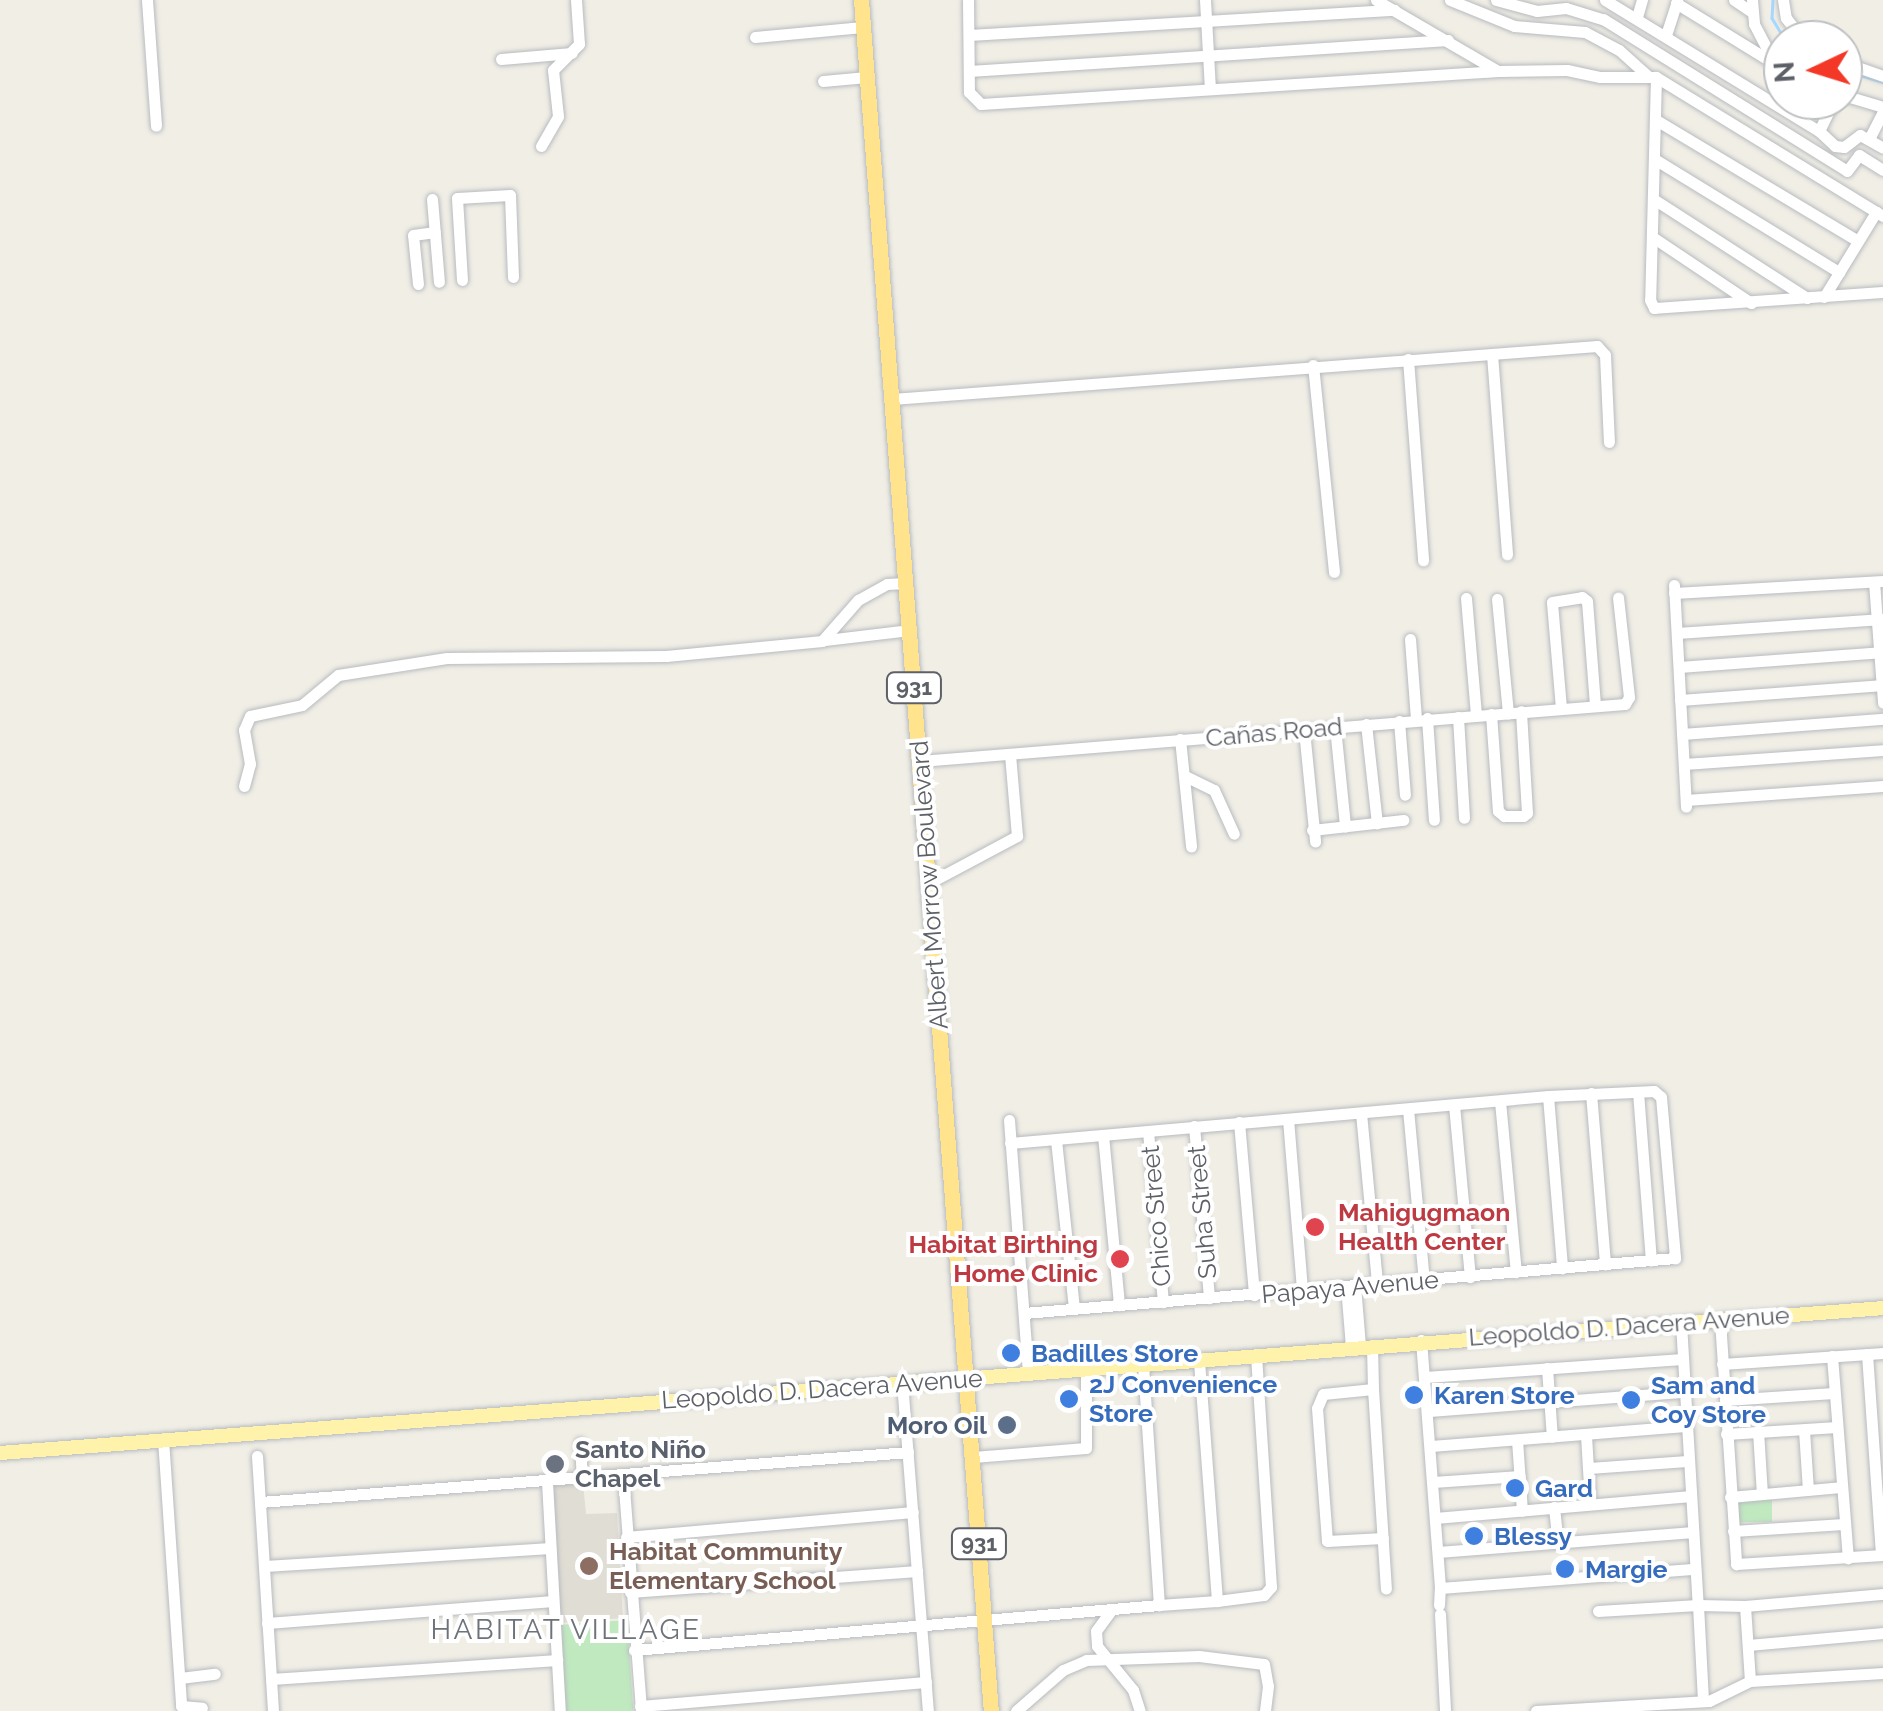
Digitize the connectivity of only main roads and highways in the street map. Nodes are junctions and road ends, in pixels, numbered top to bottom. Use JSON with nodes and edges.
{"nodes":[{"id":1,"x":861,"y":0,"type":"edge"},
{"id":2,"x":1883,"y":1308,"type":"edge"},
{"id":3,"x":967,"y":1377,"type":"junction"},
{"id":4,"x":0,"y":1452,"type":"edge"},
{"id":5,"x":991,"y":1711,"type":"edge"}],
"edges":[{"from":1,"to":3,"type":"highway","name":"Albert Morrow Boulevard","number":"931"},
{"from":2,"to":3,"type":"main road","name":"Leopoldo D. Dacera Avenue"},
{"from":3,"to":4,"type":"main road","name":"Leopoldo D. Dacera Avenue"},
{"from":3,"to":5,"type":"highway","name":"Albert Morrow Boulevard","number":"931"}]}
